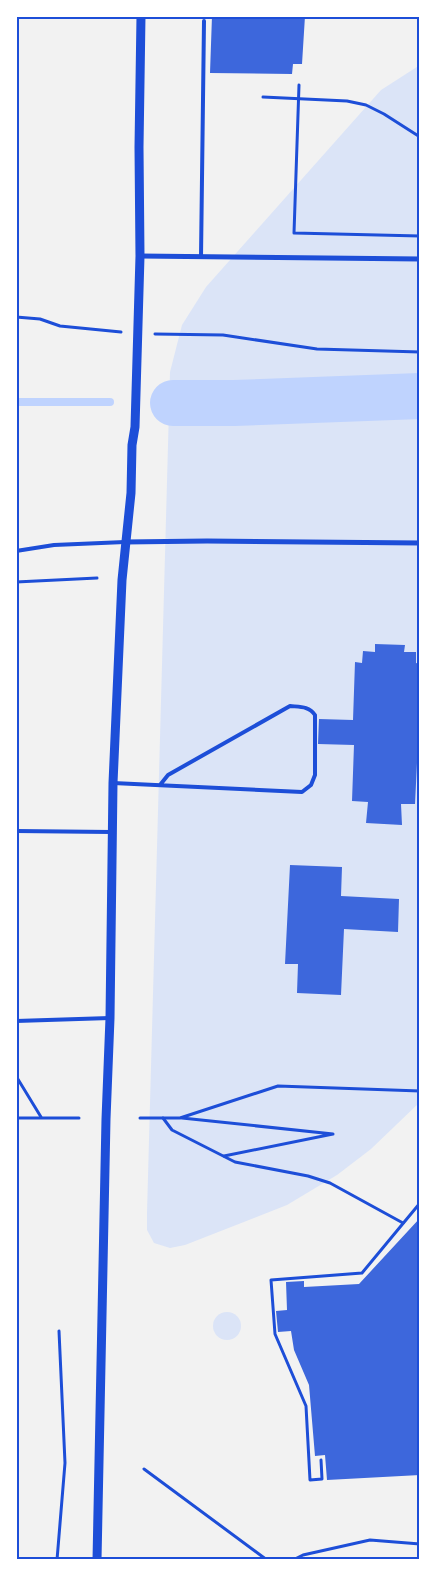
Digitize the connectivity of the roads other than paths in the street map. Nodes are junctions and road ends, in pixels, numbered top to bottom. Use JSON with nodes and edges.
{"nodes":[{"id":1,"x":141,"y":16,"type":"edge"},
{"id":2,"x":204,"y":21,"type":"dead end"},
{"id":3,"x":140,"y":256,"type":"junction"},
{"id":4,"x":201,"y":256,"type":"junction"},
{"id":5,"x":420,"y":259,"type":"edge"},
{"id":6,"x":125,"y":542,"type":"junction"},
{"id":7,"x":420,"y":543,"type":"edge"},
{"id":8,"x":16,"y":552,"type":"edge"},
{"id":9,"x":113,"y":783,"type":"junction"},
{"id":10,"x":160,"y":785,"type":"junction"},
{"id":11,"x":16,"y":831,"type":"edge"},
{"id":12,"x":112,"y":832,"type":"junction"},
{"id":13,"x":110,"y":1018,"type":"junction"},
{"id":14,"x":16,"y":1021,"type":"edge"},
{"id":15,"x":97,"y":1560,"type":"edge"}],
"edges":[{"from":1,"to":3,"type":"street"},
{"from":2,"to":4,"type":"lane"},
{"from":3,"to":4,"type":"street"},
{"from":3,"to":6,"type":"street"},
{"from":4,"to":5,"type":"street"},
{"from":6,"to":7,"type":"street"},
{"from":6,"to":8,"type":"lane"},
{"from":6,"to":9,"type":"street"},
{"from":9,"to":10,"type":"lane"},
{"from":9,"to":12,"type":"street"},
{"from":10,"to":10,"type":"lane"},
{"from":11,"to":12,"type":"lane"},
{"from":12,"to":13,"type":"street"},
{"from":13,"to":14,"type":"lane"},
{"from":13,"to":15,"type":"street"}]}
